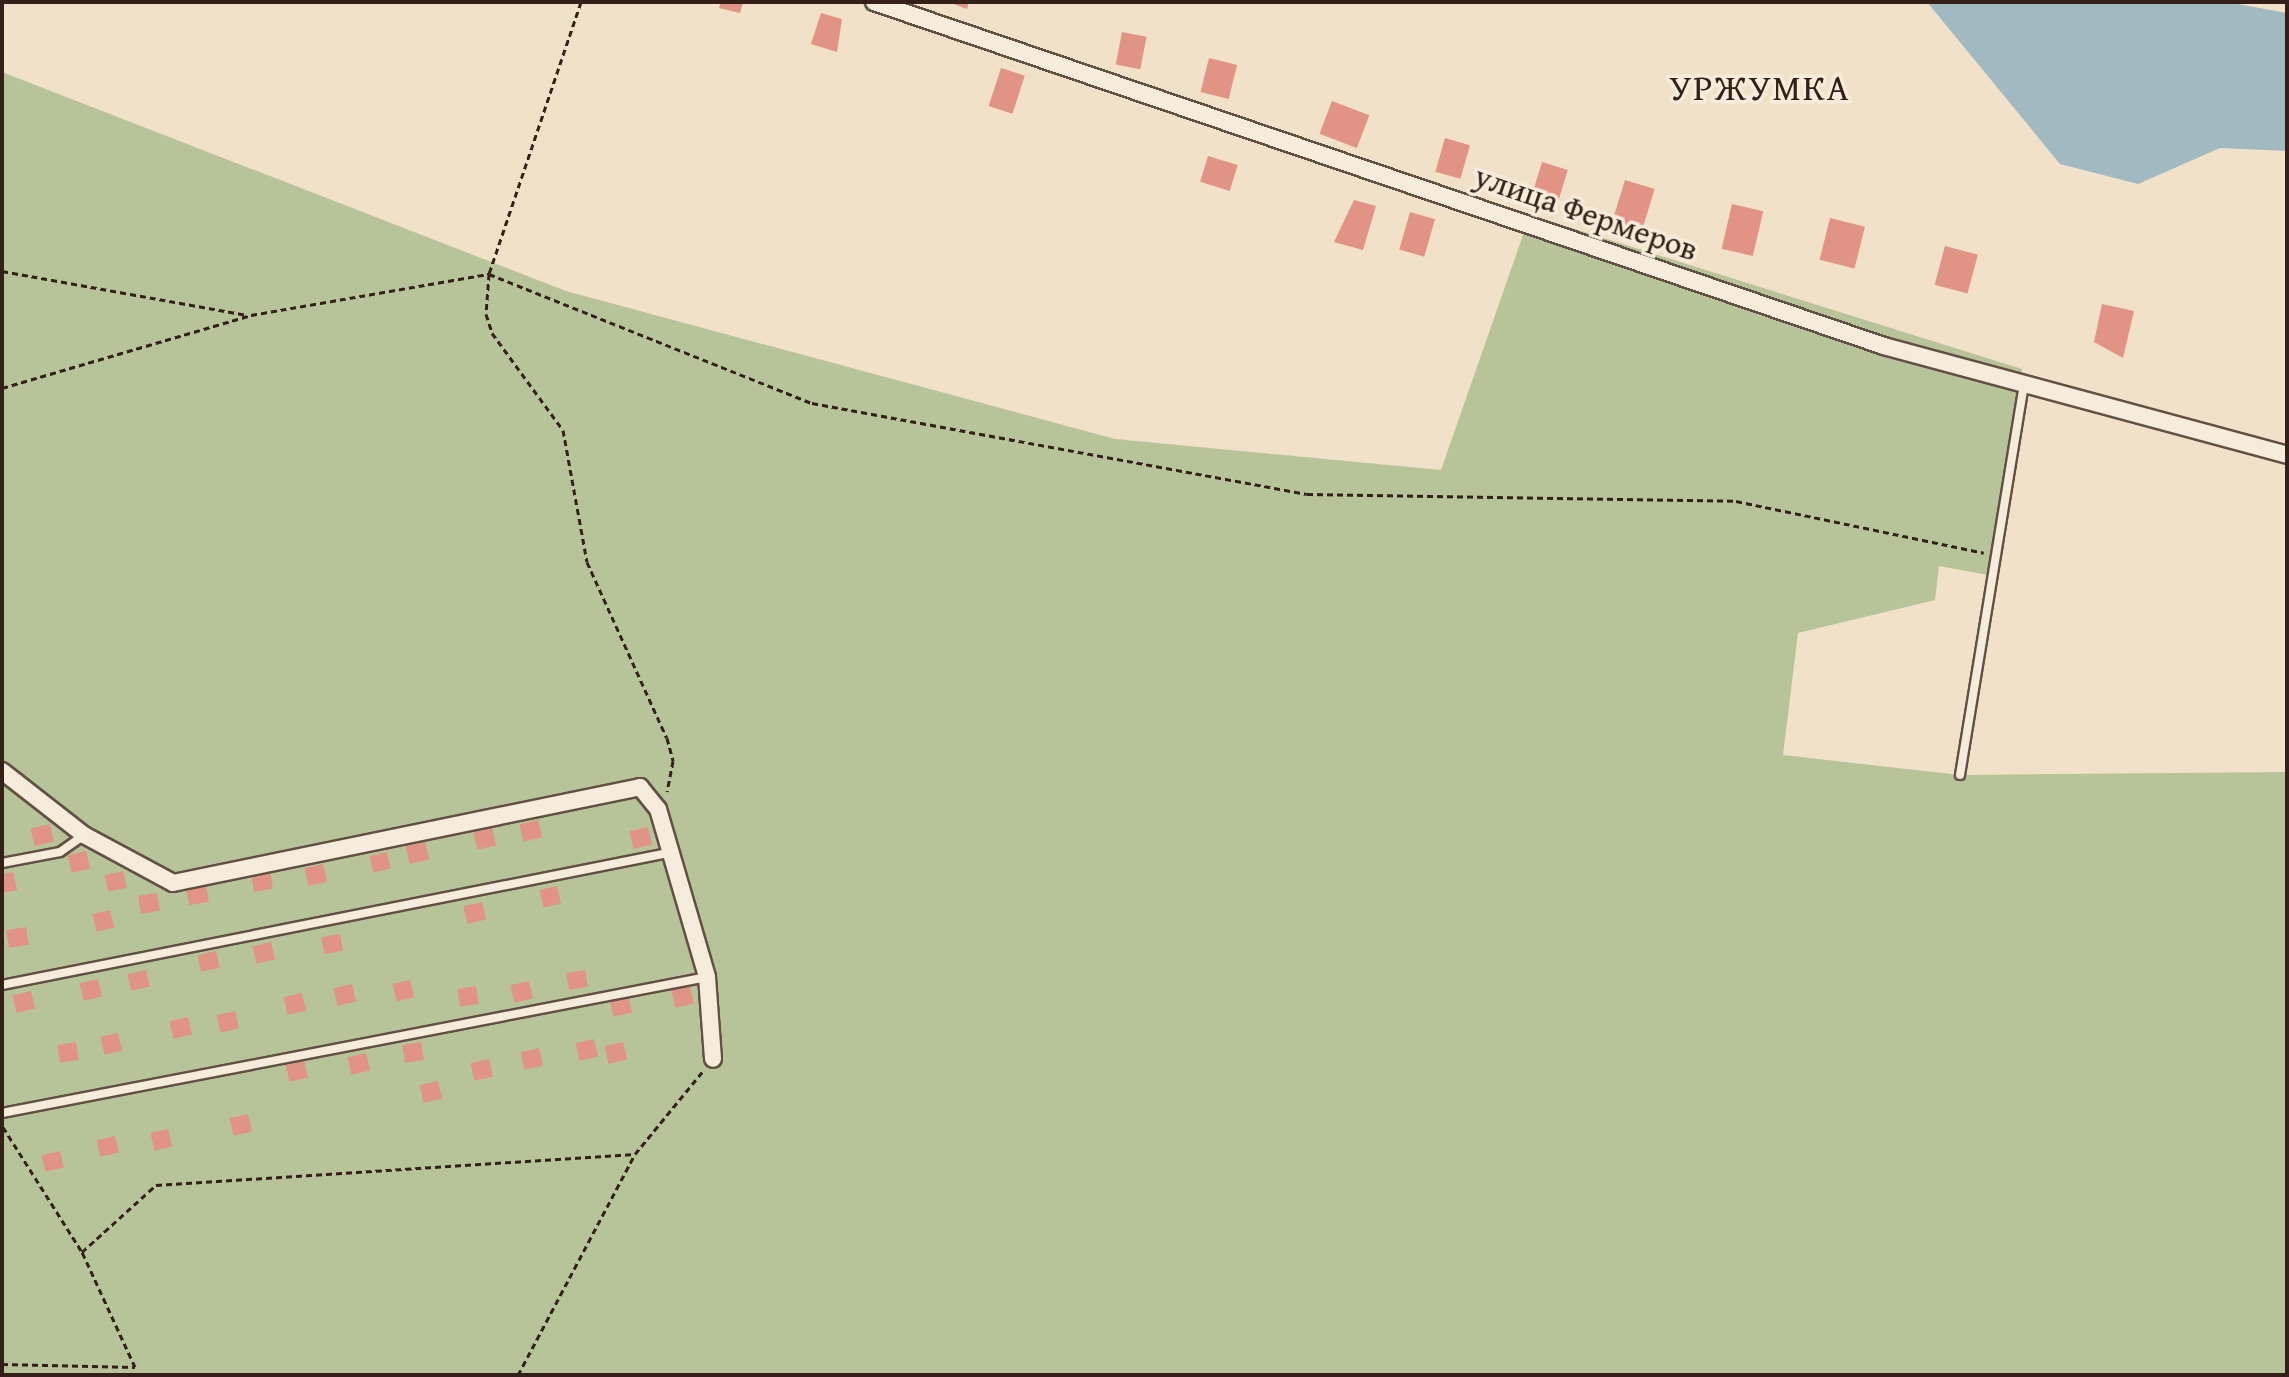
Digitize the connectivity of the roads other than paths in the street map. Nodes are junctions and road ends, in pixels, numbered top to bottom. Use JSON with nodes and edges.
{"nodes":[{"id":1,"x":874,"y":2,"type":"edge"},
{"id":2,"x":2024,"y":383,"type":"junction"},
{"id":3,"x":2287,"y":455,"type":"edge"},
{"id":4,"x":2,"y":771,"type":"edge"},
{"id":5,"x":1960,"y":775,"type":"dead end"},
{"id":6,"x":84,"y":835,"type":"junction"},
{"id":7,"x":668,"y":853,"type":"junction"},
{"id":8,"x":2,"y":863,"type":"edge"},
{"id":9,"x":707,"y":977,"type":"junction"},
{"id":10,"x":2,"y":985,"type":"edge"},
{"id":11,"x":713,"y":1059,"type":"road end"},
{"id":12,"x":2,"y":1113,"type":"edge"}],
"edges":[{"from":1,"to":2,"type":"street","name":"улица Фермеров"},
{"from":2,"to":3,"type":"street","name":"улица Фермеров"},
{"from":2,"to":5,"type":"lane"},
{"from":4,"to":6,"type":"street"},
{"from":6,"to":7,"type":"street"},
{"from":6,"to":8,"type":"lane"},
{"from":7,"to":9,"type":"street"},
{"from":7,"to":10,"type":"lane"},
{"from":9,"to":11,"type":"street"},
{"from":9,"to":12,"type":"lane"}]}
